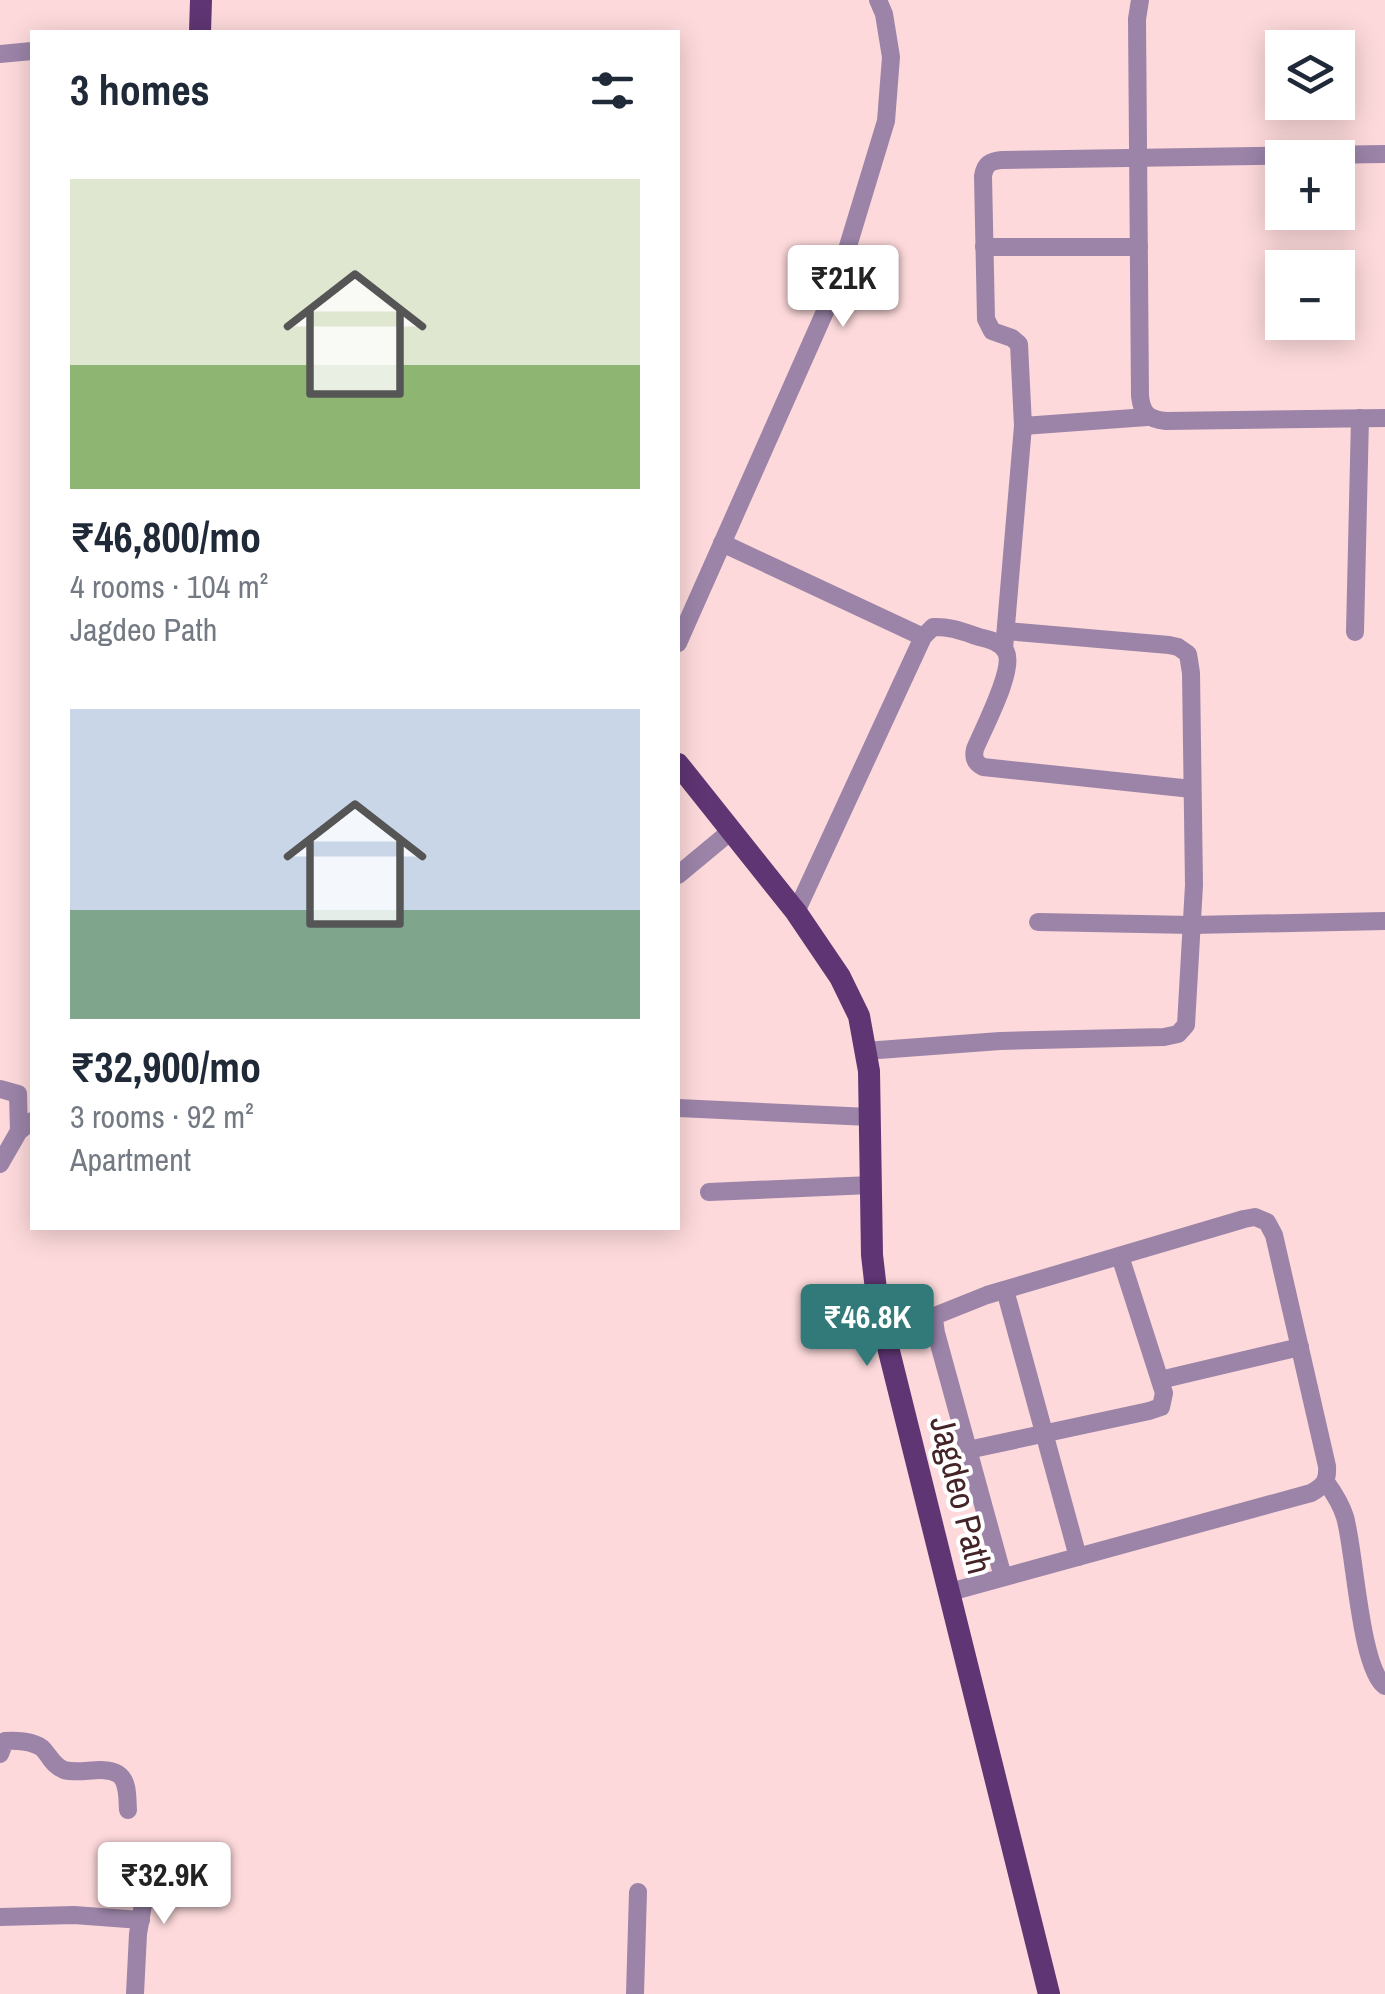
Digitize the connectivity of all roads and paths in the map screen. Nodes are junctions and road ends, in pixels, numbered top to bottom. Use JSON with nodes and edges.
{"nodes":[{"id":1,"x":201,"y":0,"type":"edge"},
{"id":2,"x":878,"y":0,"type":"edge"},
{"id":3,"x":1140,"y":0,"type":"edge"},
{"id":4,"x":200,"y":30,"type":"edge"},
{"id":5,"x":30,"y":51,"type":"edge"},
{"id":6,"x":0,"y":54,"type":"edge"},
{"id":7,"x":1385,"y":154,"type":"edge"},
{"id":8,"x":1140,"y":158,"type":"junction"},
{"id":9,"x":984,"y":247,"type":"junction"},
{"id":10,"x":1140,"y":247,"type":"junction"},
{"id":11,"x":1147,"y":417,"type":"junction"},
{"id":12,"x":1360,"y":418,"type":"junction"},
{"id":13,"x":1385,"y":418,"type":"edge"},
{"id":14,"x":1024,"y":426,"type":"junction"},
{"id":15,"x":722,"y":543,"type":"junction"},
{"id":16,"x":1356,"y":632,"type":"dead end"},
{"id":17,"x":923,"y":636,"type":"junction"},
{"id":18,"x":680,"y":638,"type":"edge"},
{"id":19,"x":1005,"y":640,"type":"junction"},
{"id":20,"x":680,"y":767,"type":"edge"},
{"id":21,"x":1192,"y":788,"type":"junction"},
{"id":22,"x":731,"y":831,"type":"junction"},
{"id":23,"x":680,"y":873,"type":"edge"},
{"id":24,"x":796,"y":912,"type":"junction"},
{"id":25,"x":1385,"y":921,"type":"edge"},
{"id":26,"x":1038,"y":922,"type":"dead end"},
{"id":27,"x":1192,"y":924,"type":"junction"},
{"id":28,"x":865,"y":1051,"type":"junction"},
{"id":29,"x":0,"y":1088,"type":"edge"},
{"id":30,"x":680,"y":1108,"type":"edge"},
{"id":31,"x":870,"y":1118,"type":"junction"},
{"id":32,"x":26,"y":1126,"type":"edge"},
{"id":33,"x":0,"y":1164,"type":"edge"},
{"id":34,"x":871,"y":1185,"type":"junction"},
{"id":35,"x":709,"y":1192,"type":"dead end"},
{"id":36,"x":1120,"y":1256,"type":"junction"},
{"id":37,"x":1006,"y":1290,"type":"junction"},
{"id":38,"x":1300,"y":1347,"type":"junction"},
{"id":39,"x":1160,"y":1380,"type":"junction"},
{"id":40,"x":1046,"y":1432,"type":"junction"},
{"id":41,"x":968,"y":1450,"type":"junction"},
{"id":42,"x":1326,"y":1482,"type":"junction"},
{"id":43,"x":1078,"y":1557,"type":"junction"},
{"id":44,"x":1004,"y":1577,"type":"junction"},
{"id":45,"x":950,"y":1592,"type":"junction"},
{"id":46,"x":1385,"y":1686,"type":"edge"},
{"id":47,"x":0,"y":1754,"type":"edge"},
{"id":48,"x":128,"y":1810,"type":"dead end"},
{"id":49,"x":151,"y":1858,"type":"dead end"},
{"id":50,"x":638,"y":1892,"type":"dead end"},
{"id":51,"x":0,"y":1917,"type":"edge"},
{"id":52,"x":141,"y":1920,"type":"junction"},
{"id":53,"x":135,"y":1994,"type":"edge"},
{"id":54,"x":635,"y":1994,"type":"edge"},
{"id":55,"x":1048,"y":1994,"type":"edge"}],
"edges":[{"from":1,"to":4,"type":"main road"},
{"from":2,"to":15,"type":"street"},
{"from":3,"to":8,"type":"street"},
{"from":5,"to":6,"type":"street"},
{"from":7,"to":8,"type":"street"},
{"from":8,"to":9,"type":"street"},
{"from":8,"to":10,"type":"street"},
{"from":9,"to":10,"type":"street"},
{"from":9,"to":14,"type":"street"},
{"from":10,"to":11,"type":"street"},
{"from":11,"to":12,"type":"street"},
{"from":11,"to":14,"type":"street"},
{"from":12,"to":13,"type":"street"},
{"from":12,"to":16,"type":"street"},
{"from":14,"to":19,"type":"street"},
{"from":15,"to":17,"type":"street"},
{"from":15,"to":18,"type":"street"},
{"from":17,"to":19,"type":"street"},
{"from":17,"to":24,"type":"street"},
{"from":19,"to":21,"type":"street"},
{"from":19,"to":21,"type":"street"},
{"from":20,"to":22,"type":"main road","name":"Jagdeo Path"},
{"from":21,"to":27,"type":"street"},
{"from":22,"to":23,"type":"street"},
{"from":22,"to":24,"type":"main road","name":"Jagdeo Path"},
{"from":24,"to":28,"type":"main road","name":"Jagdeo Path"},
{"from":25,"to":27,"type":"street"},
{"from":26,"to":27,"type":"street"},
{"from":27,"to":28,"type":"street"},
{"from":28,"to":31,"type":"main road","name":"Jagdeo Path"},
{"from":29,"to":32,"type":"street"},
{"from":30,"to":31,"type":"street"},
{"from":31,"to":34,"type":"main road","name":"Jagdeo Path"},
{"from":32,"to":33,"type":"street"},
{"from":34,"to":35,"type":"street"},
{"from":34,"to":45,"type":"main road","name":"Jagdeo Path"},
{"from":36,"to":37,"type":"street"},
{"from":36,"to":38,"type":"street"},
{"from":36,"to":39,"type":"street"},
{"from":37,"to":40,"type":"street"},
{"from":37,"to":41,"type":"street"},
{"from":38,"to":39,"type":"street"},
{"from":38,"to":42,"type":"street"},
{"from":39,"to":40,"type":"street"},
{"from":40,"to":41,"type":"street"},
{"from":40,"to":43,"type":"street"},
{"from":41,"to":44,"type":"street"},
{"from":42,"to":43,"type":"street"},
{"from":42,"to":46,"type":"street"},
{"from":43,"to":44,"type":"street"},
{"from":44,"to":45,"type":"street"},
{"from":45,"to":55,"type":"main road","name":"Jagdeo Path"},
{"from":47,"to":48,"type":"street"},
{"from":49,"to":52,"type":"street"},
{"from":50,"to":54,"type":"street"},
{"from":51,"to":52,"type":"street"},
{"from":52,"to":53,"type":"street"}]}
